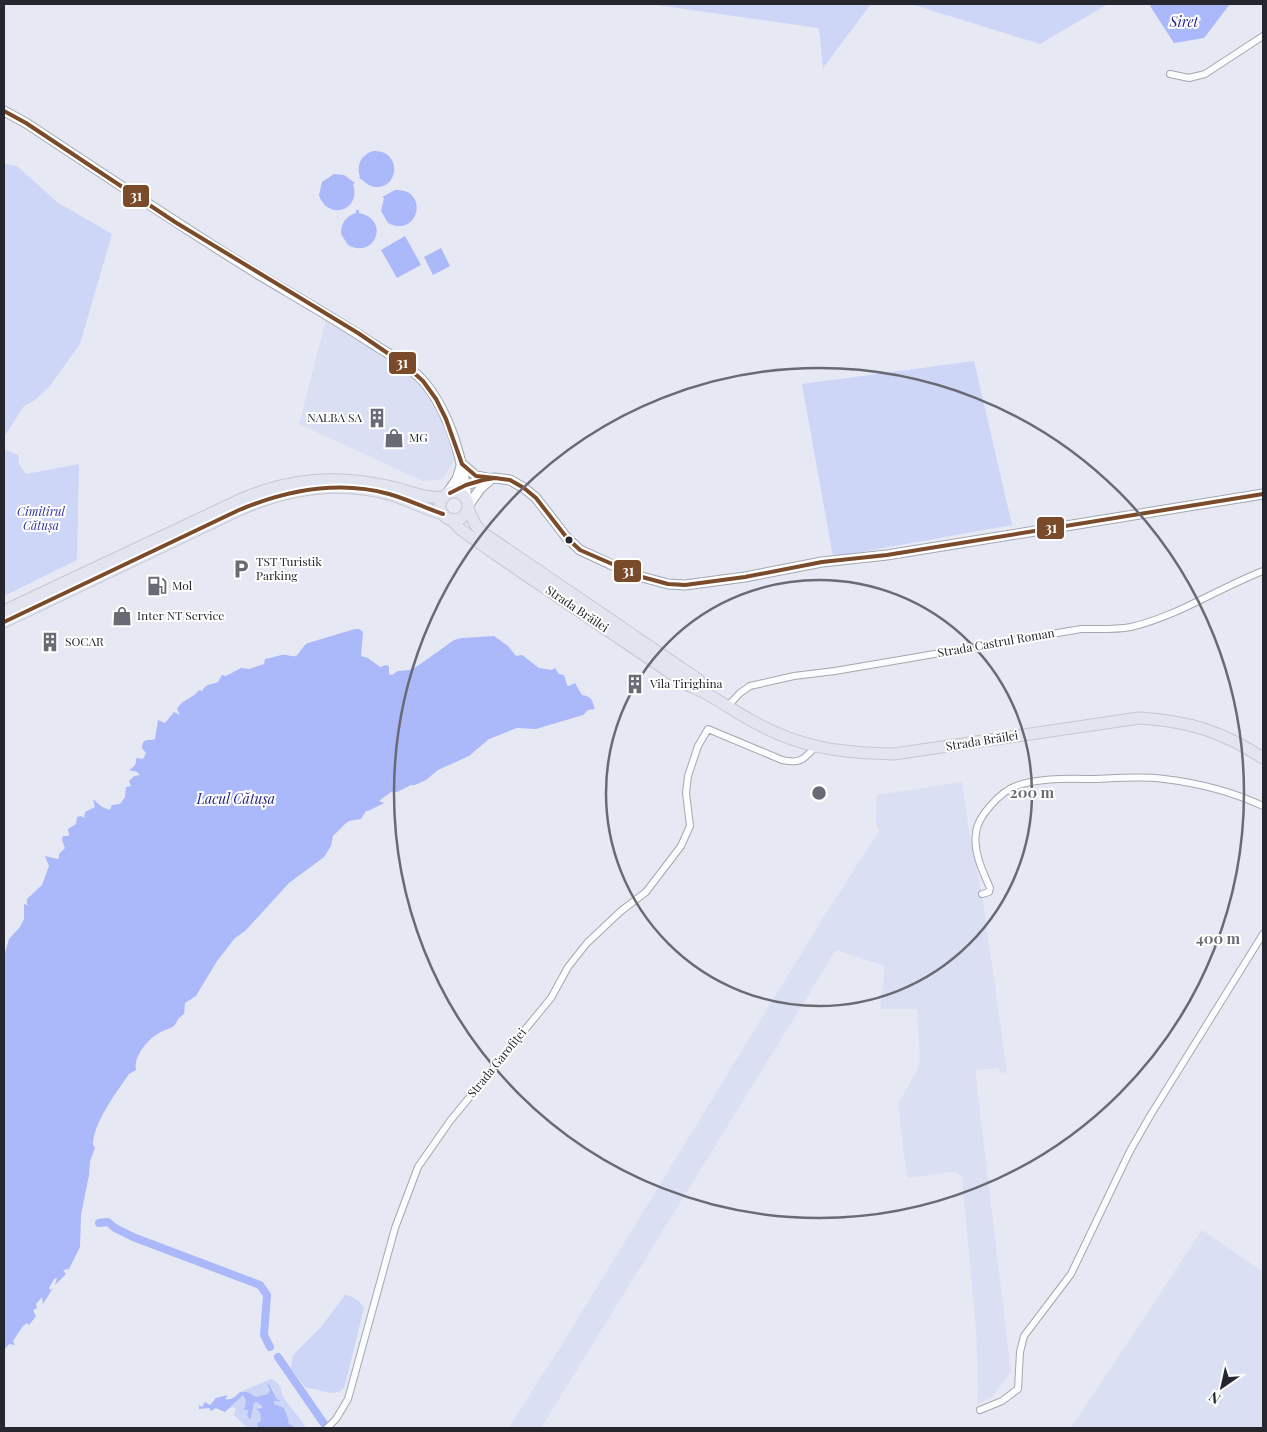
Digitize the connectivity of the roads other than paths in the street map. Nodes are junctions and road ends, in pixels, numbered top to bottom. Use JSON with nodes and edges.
{"nodes":[{"id":1,"x":1263,"y":36,"type":"edge"},
{"id":2,"x":1170,"y":74,"type":"dead end"},
{"id":3,"x":4,"y":111,"type":"edge"},
{"id":4,"x":462,"y":464,"type":"junction"},
{"id":5,"x":495,"y":478,"type":"junction"},
{"id":6,"x":466,"y":485,"type":"junction"},
{"id":7,"x":1263,"y":494,"type":"edge"},
{"id":8,"x":446,"y":495,"type":"junction"},
{"id":9,"x":468,"y":506,"type":"junction"},
{"id":10,"x":447,"y":517,"type":"junction"},
{"id":11,"x":1263,"y":571,"type":"edge"},
{"id":12,"x":560,"y":593,"type":"junction"},
{"id":13,"x":4,"y":611,"type":"edge"},
{"id":14,"x":4,"y":622,"type":"edge"},
{"id":15,"x":666,"y":664,"type":"junction"},
{"id":16,"x":728,"y":706,"type":"junction"},
{"id":17,"x":815,"y":747,"type":"junction"},
{"id":18,"x":1263,"y":758,"type":"edge"},
{"id":19,"x":1263,"y":806,"type":"edge"},
{"id":20,"x":982,"y":894,"type":"dead end"},
{"id":21,"x":1263,"y":934,"type":"edge"},
{"id":22,"x":980,"y":1410,"type":"dead end"},
{"id":23,"x":329,"y":1427,"type":"edge"}],
"edges":[{"from":1,"to":2,"type":"street"},
{"from":3,"to":4,"type":"street"},
{"from":4,"to":5,"type":"street"},
{"from":4,"to":6,"type":"street"},
{"from":4,"to":8,"type":"street"},
{"from":5,"to":6,"type":"street"},
{"from":5,"to":7,"type":"street"},
{"from":5,"to":9,"type":"street"},
{"from":6,"to":8,"type":"street"},
{"from":6,"to":9,"type":"street"},
{"from":8,"to":9,"type":"highway"},
{"from":8,"to":10,"type":"highway"},
{"from":8,"to":13,"type":"highway"},
{"from":9,"to":10,"type":"highway"},
{"from":9,"to":12,"type":"highway","name":"Strada Brăilei"},
{"from":10,"to":12,"type":"highway","name":"Strada Brăilei"},
{"from":10,"to":14,"type":"highway","name":"Strada Brăilei"},
{"from":11,"to":16,"type":"street","name":"Strada Castrul Roman"},
{"from":12,"to":15,"type":"highway","name":"Strada Brăilei"},
{"from":12,"to":15,"type":"highway","name":"Strada Brăilei"},
{"from":15,"to":16,"type":"highway","name":"Strada Brăilei"},
{"from":16,"to":17,"type":"highway","name":"Strada Brăilei"},
{"from":17,"to":18,"type":"highway","name":"Strada Brăilei"},
{"from":17,"to":23,"type":"street","name":"Strada Garofiței"},
{"from":19,"to":20,"type":"street"},
{"from":21,"to":22,"type":"street"}]}
